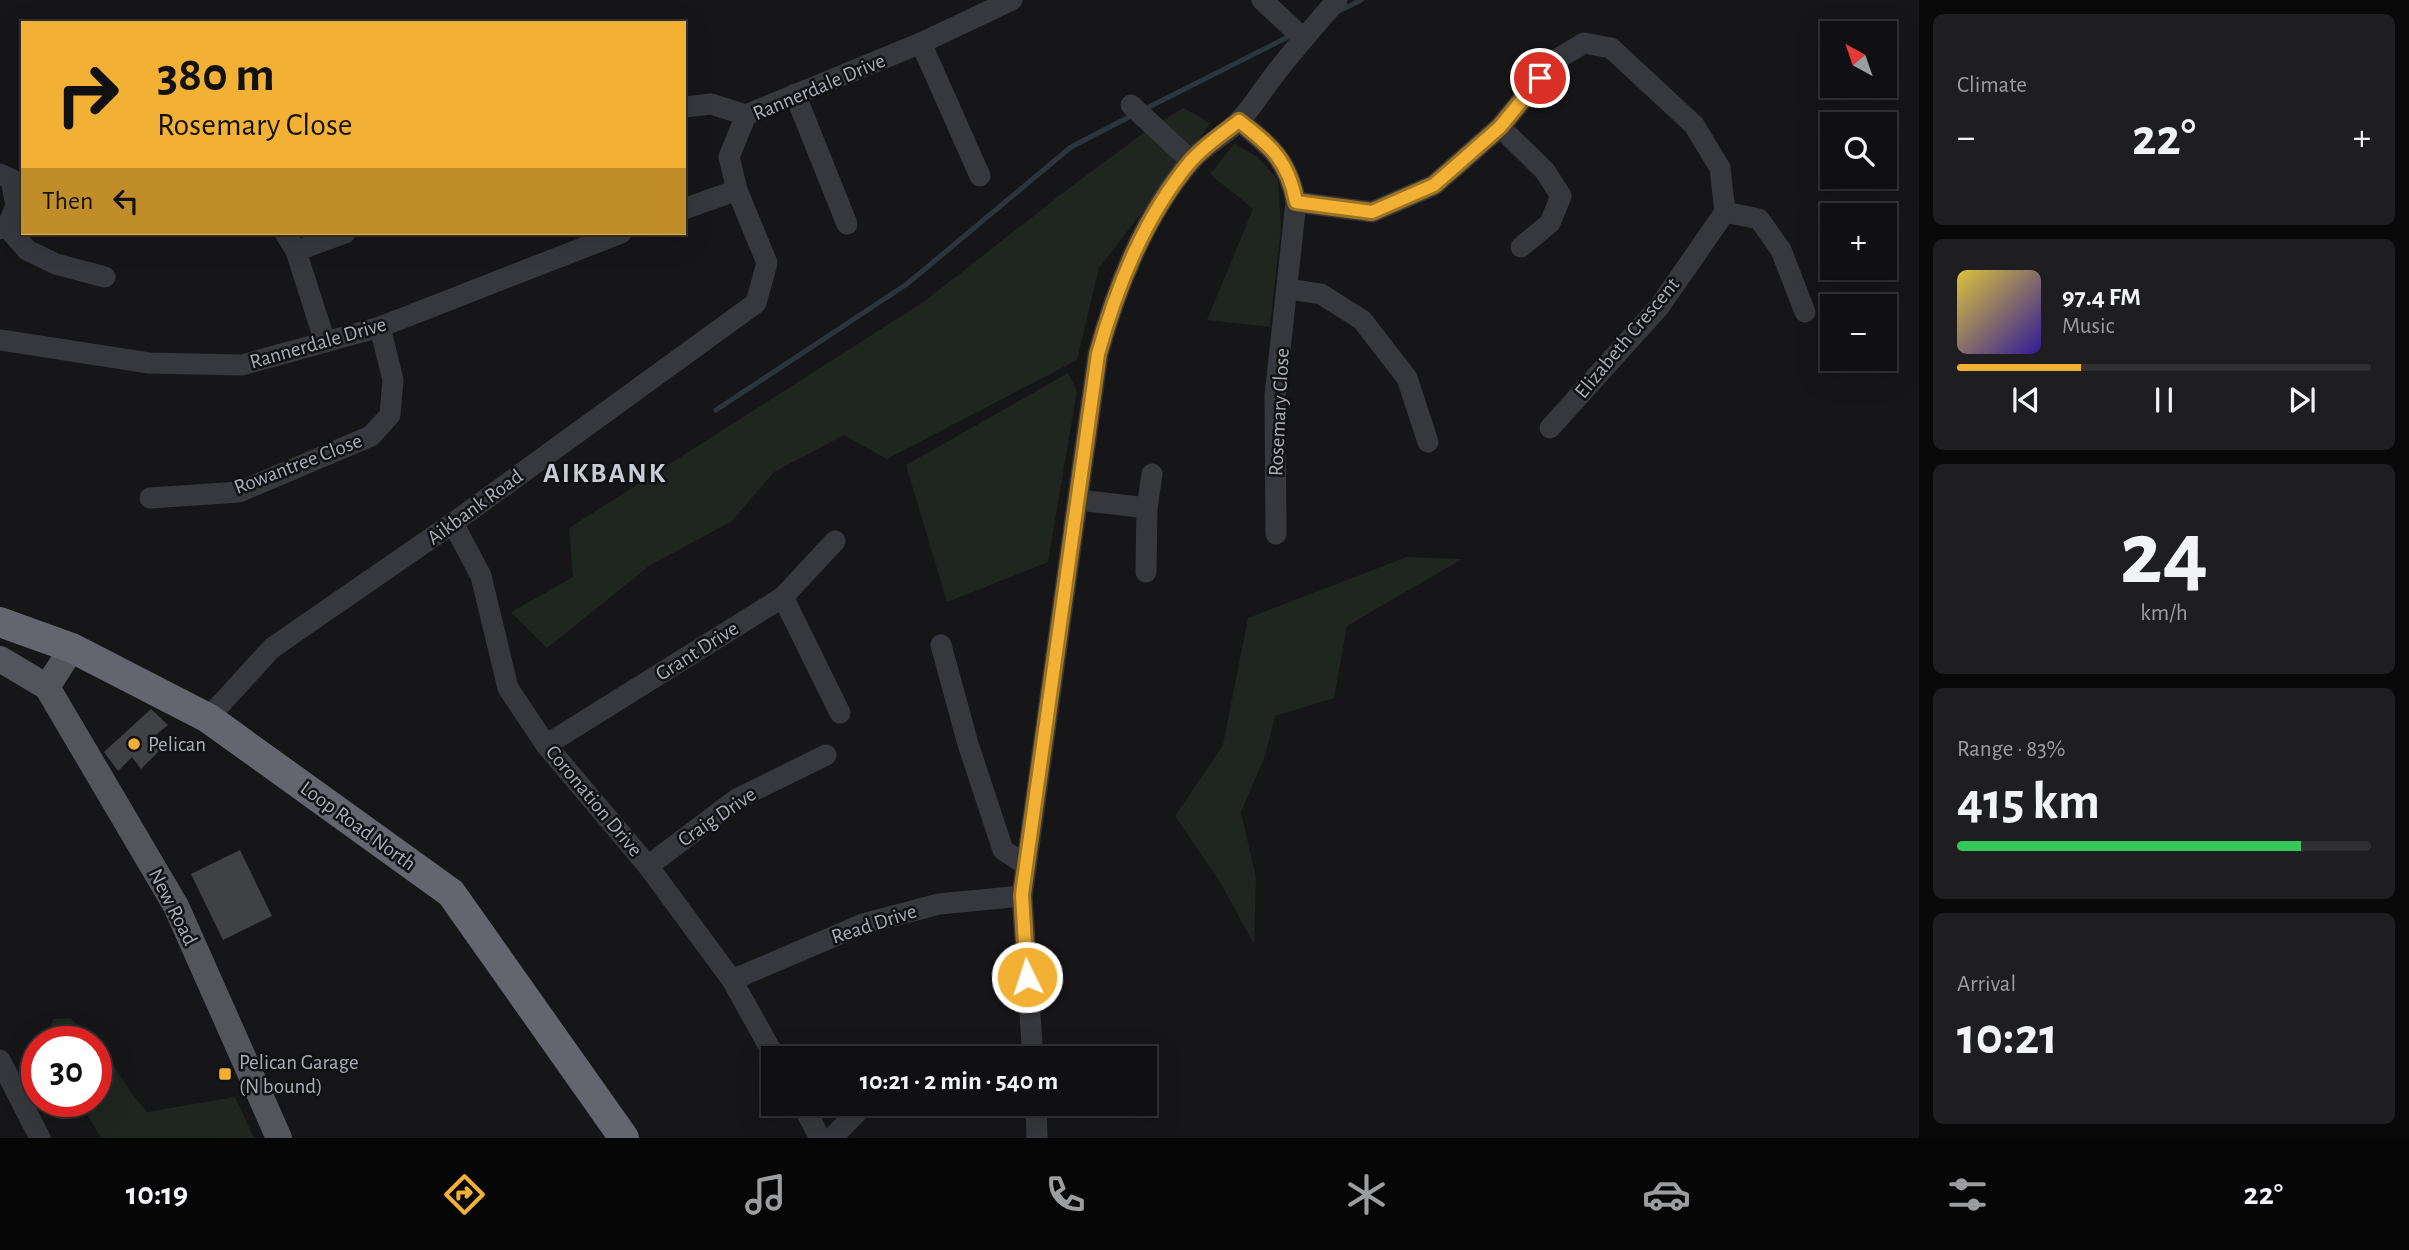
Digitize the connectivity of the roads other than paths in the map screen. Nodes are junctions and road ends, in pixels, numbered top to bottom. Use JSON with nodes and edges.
{"nodes":[{"id":1,"x":1012,"y":0,"type":"edge"},
{"id":2,"x":1262,"y":0,"type":"edge"},
{"id":3,"x":1337,"y":0,"type":"edge"},
{"id":4,"x":1303,"y":38,"type":"junction"},
{"id":5,"x":921,"y":43,"type":"junction"},
{"id":6,"x":795,"y":94,"type":"junction"},
{"id":7,"x":1131,"y":105,"type":"dead end"},
{"id":8,"x":686,"y":107,"type":"edge"},
{"id":9,"x":746,"y":115,"type":"junction"},
{"id":10,"x":1239,"y":121,"type":"junction"},
{"id":11,"x":1500,"y":127,"type":"junction"},
{"id":12,"x":1191,"y":161,"type":"junction"},
{"id":13,"x":0,"y":174,"type":"edge"},
{"id":14,"x":980,"y":176,"type":"dead end"},
{"id":15,"x":737,"y":190,"type":"junction"},
{"id":16,"x":1296,"y":202,"type":"junction"},
{"id":17,"x":686,"y":208,"type":"edge"},
{"id":18,"x":1725,"y":212,"type":"junction"},
{"id":19,"x":846,"y":224,"type":"dead end"},
{"id":20,"x":3,"y":228,"type":"edge"},
{"id":21,"x":333,"y":235,"type":"edge"},
{"id":22,"x":616,"y":235,"type":"edge"},
{"id":23,"x":290,"y":242,"type":"edge"},
{"id":24,"x":1521,"y":247,"type":"dead end"},
{"id":25,"x":106,"y":277,"type":"dead end"},
{"id":26,"x":1289,"y":289,"type":"junction"},
{"id":27,"x":1805,"y":312,"type":"dead end"},
{"id":28,"x":380,"y":327,"type":"junction"},
{"id":29,"x":0,"y":340,"type":"edge"},
{"id":30,"x":325,"y":342,"type":"junction"},
{"id":31,"x":1550,"y":428,"type":"dead end"},
{"id":32,"x":1428,"y":442,"type":"dead end"},
{"id":33,"x":1152,"y":474,"type":"dead end"},
{"id":34,"x":149,"y":498,"type":"dead end"},
{"id":35,"x":1079,"y":500,"type":"junction"},
{"id":36,"x":1147,"y":508,"type":"junction"},
{"id":37,"x":453,"y":523,"type":"junction"},
{"id":38,"x":1276,"y":534,"type":"dead end"},
{"id":39,"x":835,"y":541,"type":"dead end"},
{"id":40,"x":1146,"y":572,"type":"dead end"},
{"id":41,"x":783,"y":597,"type":"junction"},
{"id":42,"x":0,"y":622,"type":"edge"},
{"id":43,"x":941,"y":645,"type":"dead end"},
{"id":44,"x":72,"y":648,"type":"junction"},
{"id":45,"x":0,"y":659,"type":"edge"},
{"id":46,"x":47,"y":687,"type":"junction"},
{"id":47,"x":840,"y":713,"type":"dead end"},
{"id":48,"x":208,"y":718,"type":"junction"},
{"id":49,"x":545,"y":745,"type":"junction"},
{"id":50,"x":826,"y":755,"type":"dead end"},
{"id":51,"x":1026,"y":865,"type":"junction"},
{"id":52,"x":648,"y":866,"type":"junction"},
{"id":53,"x":1022,"y":895,"type":"junction"},
{"id":54,"x":732,"y":980,"type":"junction"},
{"id":55,"x":769,"y":1046,"type":"edge"},
{"id":56,"x":1032,"y":1046,"type":"edge"},
{"id":57,"x":0,"y":1060,"type":"edge"},
{"id":58,"x":808,"y":1116,"type":"edge"},
{"id":59,"x":853,"y":1116,"type":"edge"},
{"id":60,"x":1036,"y":1116,"type":"edge"},
{"id":61,"x":40,"y":1138,"type":"edge"},
{"id":62,"x":279,"y":1138,"type":"edge"},
{"id":63,"x":624,"y":1138,"type":"edge"},
{"id":64,"x":820,"y":1138,"type":"edge"},
{"id":65,"x":832,"y":1138,"type":"edge"},
{"id":66,"x":1037,"y":1138,"type":"edge"}],
"edges":[{"from":1,"to":5,"type":"street","name":"Rannerdale Drive"},
{"from":2,"to":4,"type":"street"},
{"from":3,"to":4,"type":"street"},
{"from":4,"to":10,"type":"street"},
{"from":5,"to":6,"type":"street","name":"Rannerdale Drive"},
{"from":5,"to":14,"type":"street"},
{"from":6,"to":9,"type":"street","name":"Rannerdale Drive"},
{"from":6,"to":19,"type":"street"},
{"from":7,"to":12,"type":"street"},
{"from":8,"to":9,"type":"street"},
{"from":9,"to":15,"type":"street","name":"Rannerdale Drive"},
{"from":10,"to":12,"type":"street"},
{"from":10,"to":16,"type":"street","name":"Rosemary Close"},
{"from":11,"to":16,"type":"street"},
{"from":11,"to":18,"type":"street"},
{"from":11,"to":24,"type":"street"},
{"from":12,"to":35,"type":"street"},
{"from":13,"to":20,"type":"street"},
{"from":15,"to":17,"type":"street"},
{"from":15,"to":37,"type":"street","name":"Aikbank Road"},
{"from":16,"to":26,"type":"street","name":"Rosemary Close"},
{"from":18,"to":27,"type":"street"},
{"from":18,"to":31,"type":"street","name":"Elizabeth Crescent"},
{"from":20,"to":25,"type":"street"},
{"from":21,"to":23,"type":"street"},
{"from":22,"to":28,"type":"street","name":"Rannerdale Drive"},
{"from":23,"to":30,"type":"street"},
{"from":26,"to":32,"type":"street"},
{"from":26,"to":38,"type":"street","name":"Rosemary Close"},
{"from":28,"to":30,"type":"street","name":"Rannerdale Drive"},
{"from":28,"to":34,"type":"street","name":"Rowantree Close"},
{"from":29,"to":30,"type":"street","name":"Rannerdale Drive"},
{"from":33,"to":36,"type":"street"},
{"from":35,"to":36,"type":"street"},
{"from":35,"to":51,"type":"street"},
{"from":36,"to":40,"type":"street"},
{"from":37,"to":48,"type":"street","name":"Aikbank Road"},
{"from":37,"to":49,"type":"street","name":"Coronation Drive"},
{"from":39,"to":41,"type":"street","name":"Grant Drive"},
{"from":41,"to":47,"type":"street"},
{"from":41,"to":49,"type":"street","name":"Grant Drive"},
{"from":42,"to":44,"type":"highway","name":"Loop Road North"},
{"from":43,"to":51,"type":"street"},
{"from":44,"to":46,"type":"main road"},
{"from":44,"to":48,"type":"highway","name":"Loop Road North"},
{"from":45,"to":46,"type":"main road","name":"New Road"},
{"from":46,"to":62,"type":"main road","name":"New Road"},
{"from":48,"to":63,"type":"highway","name":"Loop Road North"},
{"from":49,"to":52,"type":"street","name":"Coronation Drive"},
{"from":50,"to":52,"type":"street","name":"Craig Drive"},
{"from":51,"to":53,"type":"street"},
{"from":52,"to":54,"type":"street","name":"Coronation Drive"},
{"from":53,"to":54,"type":"street","name":"Read Drive"},
{"from":53,"to":56,"type":"street"},
{"from":54,"to":55,"type":"street","name":"Coronation Drive"},
{"from":57,"to":61,"type":"street"},
{"from":58,"to":64,"type":"street"},
{"from":59,"to":65,"type":"street"},
{"from":60,"to":66,"type":"street"}]}
